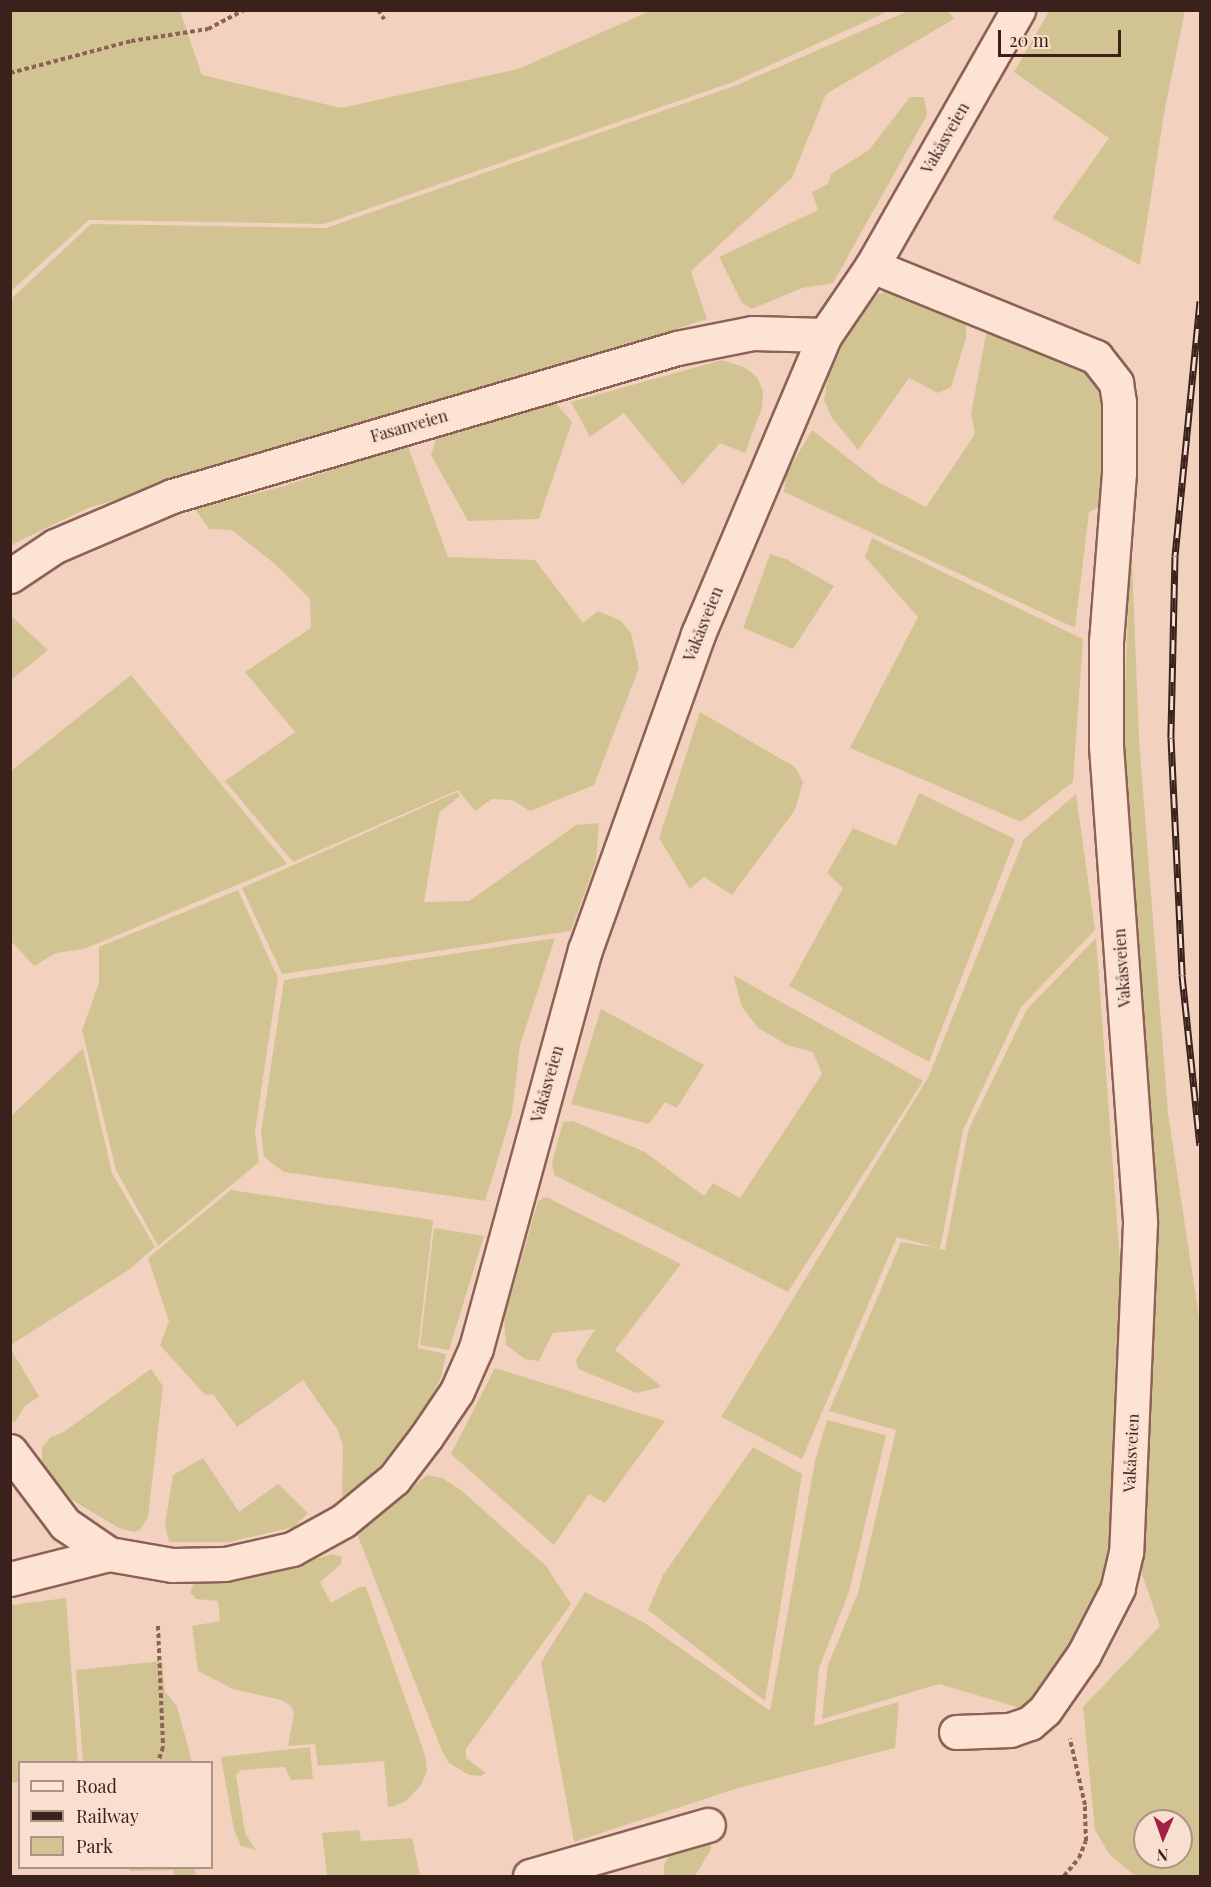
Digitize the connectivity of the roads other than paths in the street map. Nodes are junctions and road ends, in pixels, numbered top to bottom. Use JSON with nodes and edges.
{"nodes":[{"id":1,"x":1018,"y":10,"type":"edge"},
{"id":2,"x":872,"y":266,"type":"junction"},
{"id":3,"x":825,"y":334,"type":"junction"},
{"id":4,"x":10,"y":576,"type":"edge"},
{"id":5,"x":10,"y":1451,"type":"edge"},
{"id":6,"x":109,"y":1554,"type":"junction"},
{"id":7,"x":10,"y":1579,"type":"edge"},
{"id":8,"x":956,"y":1732,"type":"dead end"},
{"id":9,"x":708,"y":1825,"type":"dead end"},
{"id":10,"x":531,"y":1876,"type":"edge"}],
"edges":[{"from":1,"to":2,"type":"street","name":"Vakåsveien"},
{"from":2,"to":3,"type":"street","name":"Vakåsveien"},
{"from":2,"to":8,"type":"street","name":"Vakåsveien"},
{"from":3,"to":4,"type":"street","name":"Fasanveien"},
{"from":3,"to":6,"type":"street","name":"Vakåsveien"},
{"from":5,"to":6,"type":"street","name":"Vakåsveien"},
{"from":6,"to":7,"type":"street"},
{"from":9,"to":10,"type":"street"}]}
